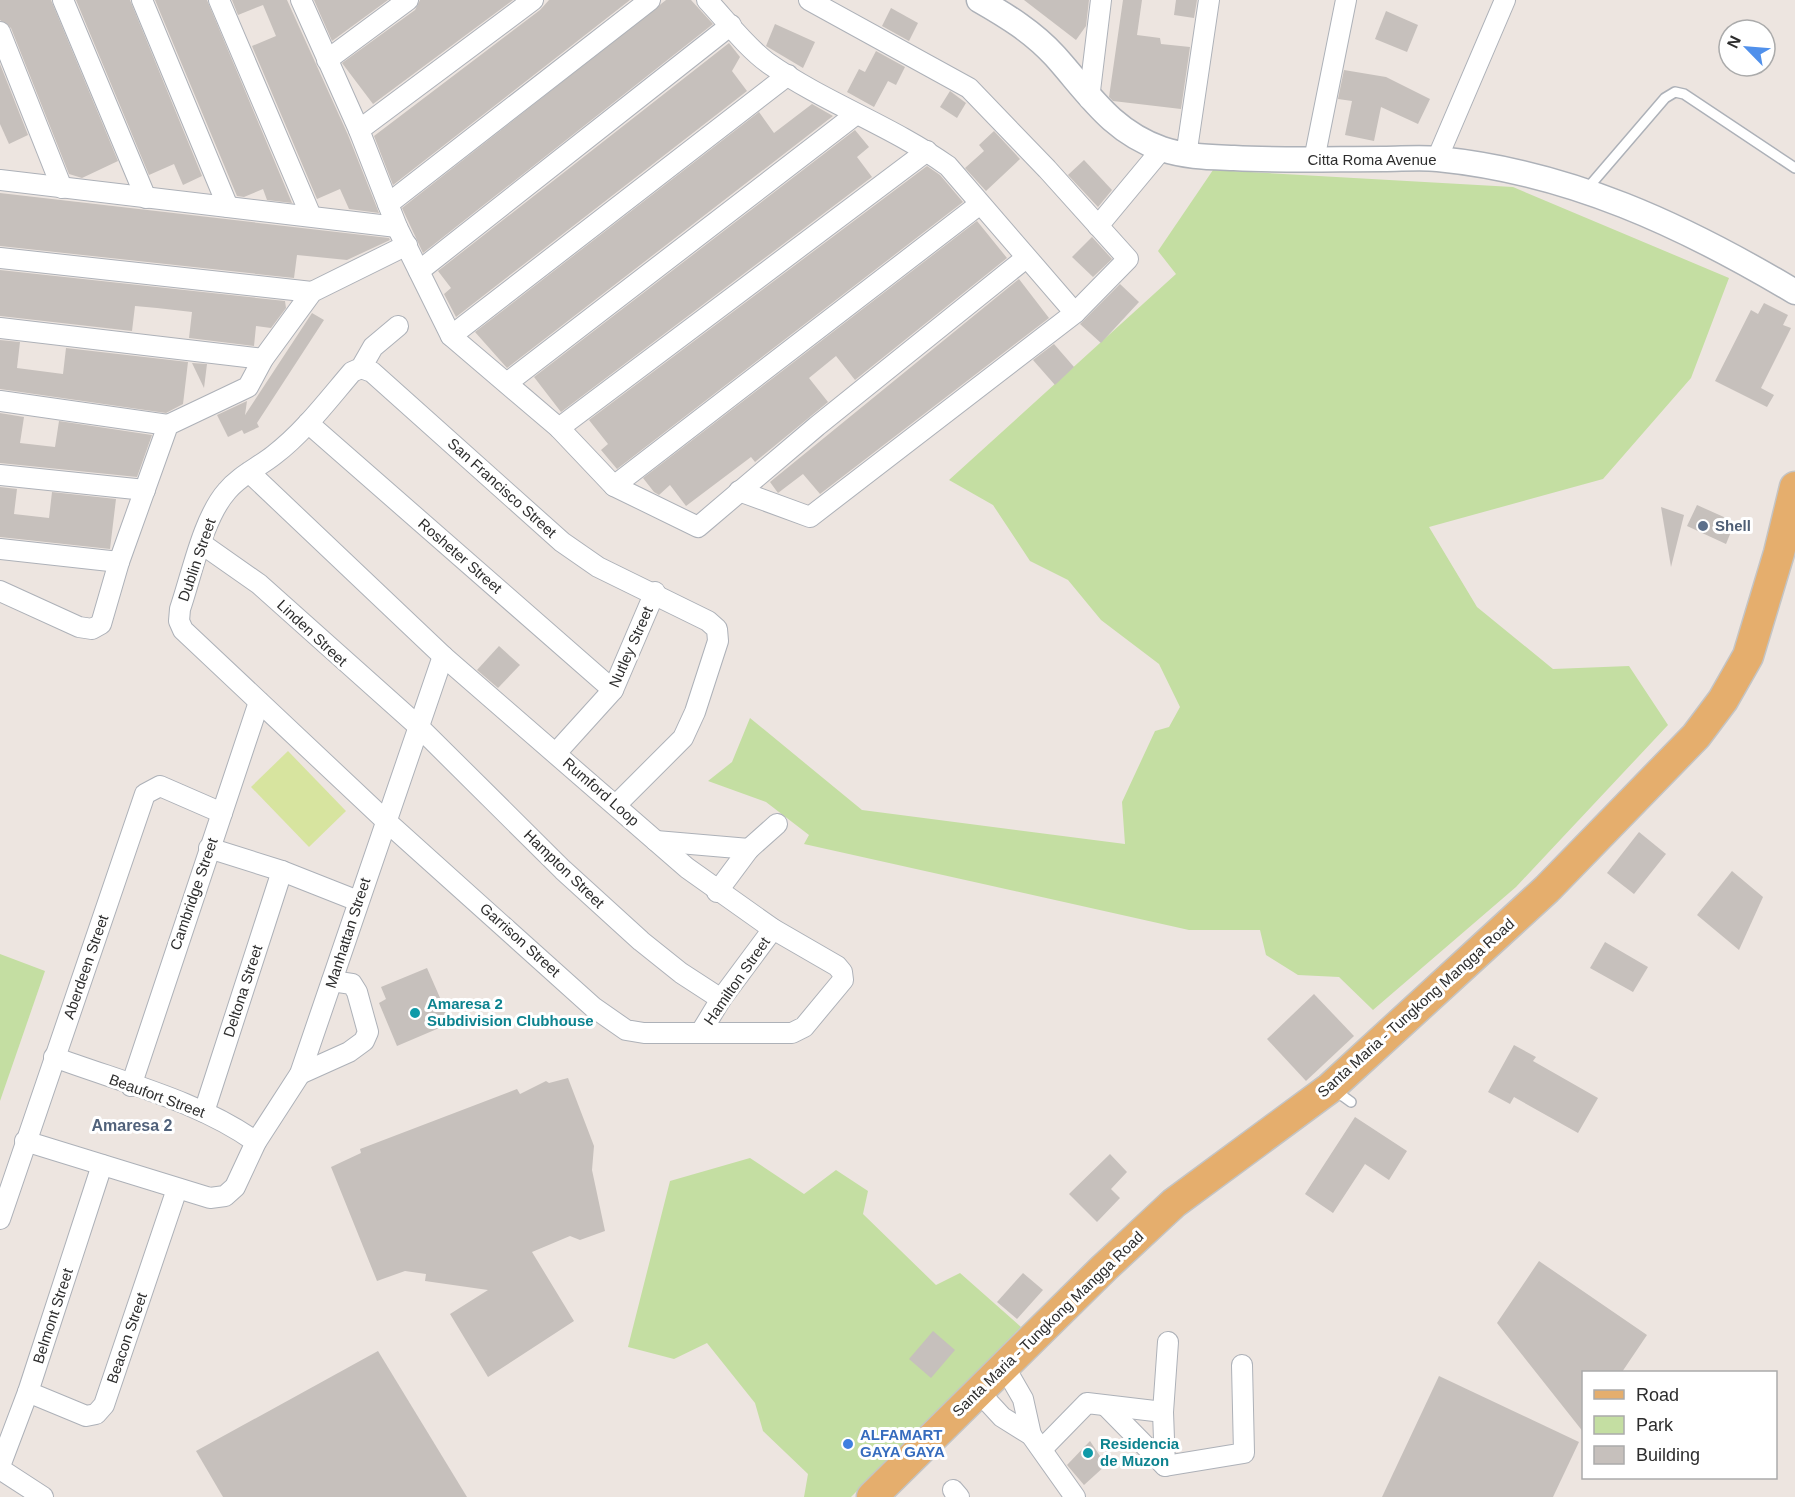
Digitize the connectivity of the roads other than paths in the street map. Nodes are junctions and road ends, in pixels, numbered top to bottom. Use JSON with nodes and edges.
{"nodes":[{"id":1,"x":63,"y":0,"type":"edge"},
{"id":2,"x":142,"y":0,"type":"edge"},
{"id":3,"x":219,"y":0,"type":"edge"},
{"id":4,"x":301,"y":0,"type":"edge"},
{"id":5,"x":408,"y":0,"type":"edge"},
{"id":6,"x":533,"y":0,"type":"edge"},
{"id":7,"x":650,"y":0,"type":"edge"},
{"id":8,"x":707,"y":0,"type":"edge"},
{"id":9,"x":809,"y":0,"type":"edge"},
{"id":10,"x":979,"y":0,"type":"edge"},
{"id":11,"x":1101,"y":0,"type":"edge"},
{"id":12,"x":1209,"y":0,"type":"edge"},
{"id":13,"x":1346,"y":0,"type":"edge"},
{"id":14,"x":1505,"y":0,"type":"edge"},
{"id":15,"x":731,"y":25,"type":"junction"},
{"id":16,"x":0,"y":32,"type":"edge"},
{"id":17,"x":327,"y":60,"type":"junction"},
{"id":18,"x":788,"y":75,"type":"junction"},
{"id":19,"x":1089,"y":99,"type":"junction"},
{"id":20,"x":855,"y":115,"type":"junction"},
{"id":21,"x":359,"y":130,"type":"junction"},
{"id":22,"x":1162,"y":149,"type":"junction"},
{"id":23,"x":927,"y":151,"type":"junction"},
{"id":24,"x":1186,"y":156,"type":"junction"},
{"id":25,"x":1437,"y":159,"type":"junction"},
{"id":26,"x":1314,"y":160,"type":"junction"},
{"id":27,"x":1795,"y":168,"type":"edge"},
{"id":28,"x":0,"y":180,"type":"edge"},
{"id":29,"x":62,"y":188,"type":"junction"},
{"id":30,"x":1585,"y":192,"type":"junction"},
{"id":31,"x":146,"y":198,"type":"junction"},
{"id":32,"x":388,"y":204,"type":"junction"},
{"id":33,"x":980,"y":204,"type":"junction"},
{"id":34,"x":228,"y":207,"type":"junction"},
{"id":35,"x":311,"y":216,"type":"junction"},
{"id":36,"x":1098,"y":226,"type":"junction"},
{"id":37,"x":397,"y":227,"type":"junction"},
{"id":38,"x":407,"y":245,"type":"junction"},
{"id":39,"x":0,"y":258,"type":"edge"},
{"id":40,"x":1026,"y":258,"type":"junction"},
{"id":41,"x":419,"y":271,"type":"junction"},
{"id":42,"x":312,"y":292,"type":"junction"},
{"id":43,"x":1795,"y":292,"type":"edge"},
{"id":44,"x":1075,"y":313,"type":"junction"},
{"id":45,"x":398,"y":326,"type":"dead end"},
{"id":46,"x":0,"y":328,"type":"edge"},
{"id":47,"x":452,"y":336,"type":"junction"},
{"id":48,"x":263,"y":359,"type":"junction"},
{"id":49,"x":361,"y":368,"type":"junction"},
{"id":50,"x":507,"y":383,"type":"junction"},
{"id":51,"x":0,"y":401,"type":"edge"},
{"id":52,"x":308,"y":423,"type":"junction"},
{"id":53,"x":168,"y":425,"type":"junction"},
{"id":54,"x":559,"y":428,"type":"junction"},
{"id":55,"x":249,"y":472,"type":"junction"},
{"id":56,"x":0,"y":475,"type":"edge"},
{"id":57,"x":614,"y":486,"type":"junction"},
{"id":58,"x":1795,"y":487,"type":"edge"},
{"id":59,"x":145,"y":490,"type":"junction"},
{"id":60,"x":739,"y":491,"type":"junction"},
{"id":61,"x":202,"y":544,"type":"junction"},
{"id":62,"x":0,"y":549,"type":"edge"},
{"id":63,"x":120,"y":562,"type":"junction"},
{"id":64,"x":0,"y":591,"type":"edge"},
{"id":65,"x":655,"y":592,"type":"junction"},
{"id":66,"x":443,"y":656,"type":"junction"},
{"id":67,"x":613,"y":690,"type":"junction"},
{"id":68,"x":260,"y":702,"type":"junction"},
{"id":69,"x":418,"y":726,"type":"junction"},
{"id":70,"x":555,"y":753,"type":"junction"},
{"id":71,"x":616,"y":805,"type":"junction"},
{"id":72,"x":222,"y":813,"type":"junction"},
{"id":73,"x":386,"y":821,"type":"junction"},
{"id":74,"x":777,"y":824,"type":"dead end"},
{"id":75,"x":656,"y":841,"type":"junction"},
{"id":76,"x":209,"y":848,"type":"junction"},
{"id":77,"x":749,"y":849,"type":"junction"},
{"id":78,"x":282,"y":871,"type":"junction"},
{"id":79,"x":717,"y":892,"type":"junction"},
{"id":80,"x":358,"y":901,"type":"junction"},
{"id":81,"x":773,"y":929,"type":"junction"},
{"id":82,"x":332,"y":981,"type":"junction"},
{"id":83,"x":721,"y":999,"type":"junction"},
{"id":84,"x":700,"y":1032,"type":"junction"},
{"id":85,"x":54,"y":1057,"type":"junction"},
{"id":86,"x":300,"y":1074,"type":"junction"},
{"id":87,"x":131,"y":1086,"type":"junction"},
{"id":88,"x":204,"y":1112,"type":"junction"},
{"id":89,"x":25,"y":1141,"type":"junction"},
{"id":90,"x":256,"y":1142,"type":"junction"},
{"id":91,"x":102,"y":1165,"type":"junction"},
{"id":92,"x":177,"y":1190,"type":"junction"},
{"id":93,"x":0,"y":1219,"type":"edge"},
{"id":94,"x":1168,"y":1342,"type":"dead end"},
{"id":95,"x":1242,"y":1365,"type":"dead end"},
{"id":96,"x":1004,"y":1366,"type":"junction"},
{"id":97,"x":978,"y":1391,"type":"junction"},
{"id":98,"x":28,"y":1392,"type":"junction"},
{"id":99,"x":1107,"y":1407,"type":"junction"},
{"id":100,"x":1163,"y":1412,"type":"junction"},
{"id":101,"x":1036,"y":1442,"type":"junction"},
{"id":102,"x":1166,"y":1466,"type":"junction"},
{"id":103,"x":0,"y":1467,"type":"edge"},
{"id":104,"x":43,"y":1497,"type":"edge"},
{"id":105,"x":872,"y":1497,"type":"edge"},
{"id":106,"x":1075,"y":1497,"type":"edge"}],
"edges":[{"from":1,"to":31,"type":"street"},
{"from":2,"to":34,"type":"street"},
{"from":3,"to":35,"type":"street"},
{"from":4,"to":17,"type":"street"},
{"from":5,"to":17,"type":"street"},
{"from":6,"to":21,"type":"street"},
{"from":7,"to":32,"type":"street"},
{"from":8,"to":15,"type":"street"},
{"from":9,"to":36,"type":"street"},
{"from":10,"to":19,"type":"street","name":"Citta Roma Avenue"},
{"from":11,"to":19,"type":"street"},
{"from":12,"to":24,"type":"street"},
{"from":13,"to":26,"type":"street"},
{"from":14,"to":25,"type":"street"},
{"from":15,"to":18,"type":"street"},
{"from":15,"to":41,"type":"street"},
{"from":16,"to":29,"type":"street"},
{"from":17,"to":21,"type":"street"},
{"from":18,"to":20,"type":"street"},
{"from":18,"to":47,"type":"street"},
{"from":19,"to":22,"type":"street","name":"Citta Roma Avenue"},
{"from":20,"to":23,"type":"street"},
{"from":20,"to":50,"type":"street"},
{"from":21,"to":32,"type":"street"},
{"from":22,"to":24,"type":"street","name":"Citta Roma Avenue"},
{"from":22,"to":36,"type":"street"},
{"from":23,"to":33,"type":"street"},
{"from":23,"to":54,"type":"street"},
{"from":24,"to":26,"type":"street","name":"Citta Roma Avenue"},
{"from":25,"to":26,"type":"street","name":"Citta Roma Avenue"},
{"from":25,"to":30,"type":"street","name":"Citta Roma Avenue"},
{"from":27,"to":30,"type":"lane"},
{"from":28,"to":29,"type":"street"},
{"from":29,"to":31,"type":"street"},
{"from":30,"to":43,"type":"street","name":"Citta Roma Avenue"},
{"from":31,"to":34,"type":"street"},
{"from":32,"to":37,"type":"street"},
{"from":33,"to":40,"type":"street"},
{"from":33,"to":57,"type":"street"},
{"from":34,"to":35,"type":"street"},
{"from":35,"to":37,"type":"street"},
{"from":36,"to":44,"type":"street"},
{"from":37,"to":38,"type":"street"},
{"from":38,"to":41,"type":"street"},
{"from":38,"to":42,"type":"street"},
{"from":39,"to":42,"type":"street"},
{"from":40,"to":44,"type":"street"},
{"from":40,"to":60,"type":"street"},
{"from":41,"to":47,"type":"street"},
{"from":42,"to":48,"type":"street"},
{"from":44,"to":60,"type":"street"},
{"from":45,"to":49,"type":"street","name":"Dublin Street"},
{"from":46,"to":48,"type":"street"},
{"from":47,"to":50,"type":"street"},
{"from":48,"to":53,"type":"street"},
{"from":49,"to":52,"type":"street","name":"Dublin Street"},
{"from":49,"to":65,"type":"street","name":"San Francisco Street"},
{"from":50,"to":54,"type":"street"},
{"from":51,"to":53,"type":"street"},
{"from":52,"to":55,"type":"street","name":"Dublin Street"},
{"from":52,"to":67,"type":"street","name":"Rosheter Street"},
{"from":53,"to":59,"type":"street"},
{"from":54,"to":57,"type":"street"},
{"from":55,"to":61,"type":"street","name":"Dublin Street"},
{"from":55,"to":66,"type":"street","name":"Rumford Loop"},
{"from":56,"to":59,"type":"street"},
{"from":57,"to":60,"type":"street"},
{"from":58,"to":96,"type":"main road","name":"Santa Maria - Tungkong Mangga Road"},
{"from":59,"to":63,"type":"street"},
{"from":61,"to":68,"type":"street","name":"Dublin Street"},
{"from":61,"to":69,"type":"street","name":"Linden Street"},
{"from":62,"to":63,"type":"street"},
{"from":63,"to":64,"type":"street"},
{"from":65,"to":67,"type":"street","name":"Nutley Street"},
{"from":65,"to":71,"type":"street","name":"San Francisco Street"},
{"from":66,"to":69,"type":"street","name":"Manhattan Street"},
{"from":66,"to":70,"type":"street","name":"Rumford Loop"},
{"from":67,"to":70,"type":"street","name":"Nutley Street"},
{"from":68,"to":72,"type":"street","name":"Cambridge Street"},
{"from":68,"to":73,"type":"street","name":"Dublin Street"},
{"from":69,"to":73,"type":"street","name":"Manhattan Street"},
{"from":69,"to":83,"type":"street","name":"Hampton Street"},
{"from":70,"to":71,"type":"street","name":"Rumford Loop"},
{"from":71,"to":75,"type":"street","name":"Rumford Loop"},
{"from":72,"to":76,"type":"street","name":"Cambridge Street"},
{"from":72,"to":85,"type":"street","name":"Aberdeen Street"},
{"from":73,"to":80,"type":"street","name":"Manhattan Street"},
{"from":73,"to":84,"type":"street","name":"Garrison Street"},
{"from":74,"to":77,"type":"street"},
{"from":75,"to":77,"type":"street"},
{"from":75,"to":79,"type":"street","name":"Rumford Loop"},
{"from":76,"to":78,"type":"street"},
{"from":76,"to":87,"type":"street","name":"Cambridge Street"},
{"from":77,"to":79,"type":"street"},
{"from":78,"to":80,"type":"street"},
{"from":78,"to":88,"type":"street","name":"Deltona Street"},
{"from":79,"to":81,"type":"street","name":"Rumford Loop"},
{"from":80,"to":82,"type":"street","name":"Manhattan Street"},
{"from":81,"to":83,"type":"street","name":"Hamilton Street"},
{"from":81,"to":84,"type":"street","name":"Rumford Loop"},
{"from":82,"to":86,"type":"street","name":"Manhattan Street"},
{"from":82,"to":86,"type":"street"},
{"from":83,"to":84,"type":"street","name":"Hamilton Street"},
{"from":85,"to":87,"type":"street","name":"Beaufort Street"},
{"from":85,"to":89,"type":"street","name":"Aberdeen Street"},
{"from":86,"to":90,"type":"street","name":"Manhattan Street"},
{"from":87,"to":88,"type":"street","name":"Beaufort Street"},
{"from":88,"to":90,"type":"street","name":"Beaufort Street"},
{"from":89,"to":91,"type":"street"},
{"from":89,"to":93,"type":"street","name":"Aberdeen Street"},
{"from":90,"to":92,"type":"street","name":"Manhattan Street"},
{"from":91,"to":92,"type":"street"},
{"from":91,"to":98,"type":"street","name":"Belmont Street"},
{"from":92,"to":98,"type":"street","name":"Beacon Street"},
{"from":94,"to":100,"type":"street"},
{"from":95,"to":102,"type":"street"},
{"from":96,"to":97,"type":"main road","name":"Santa Maria - Tungkong Mangga Road"},
{"from":96,"to":101,"type":"street"},
{"from":97,"to":101,"type":"street"},
{"from":97,"to":105,"type":"main road","name":"Santa Maria - Tungkong Mangga Road"},
{"from":98,"to":103,"type":"street","name":"Belmont Street"},
{"from":99,"to":100,"type":"street"},
{"from":99,"to":101,"type":"street"},
{"from":99,"to":102,"type":"street"},
{"from":100,"to":102,"type":"street"},
{"from":101,"to":106,"type":"street"},
{"from":103,"to":104,"type":"street"}]}
